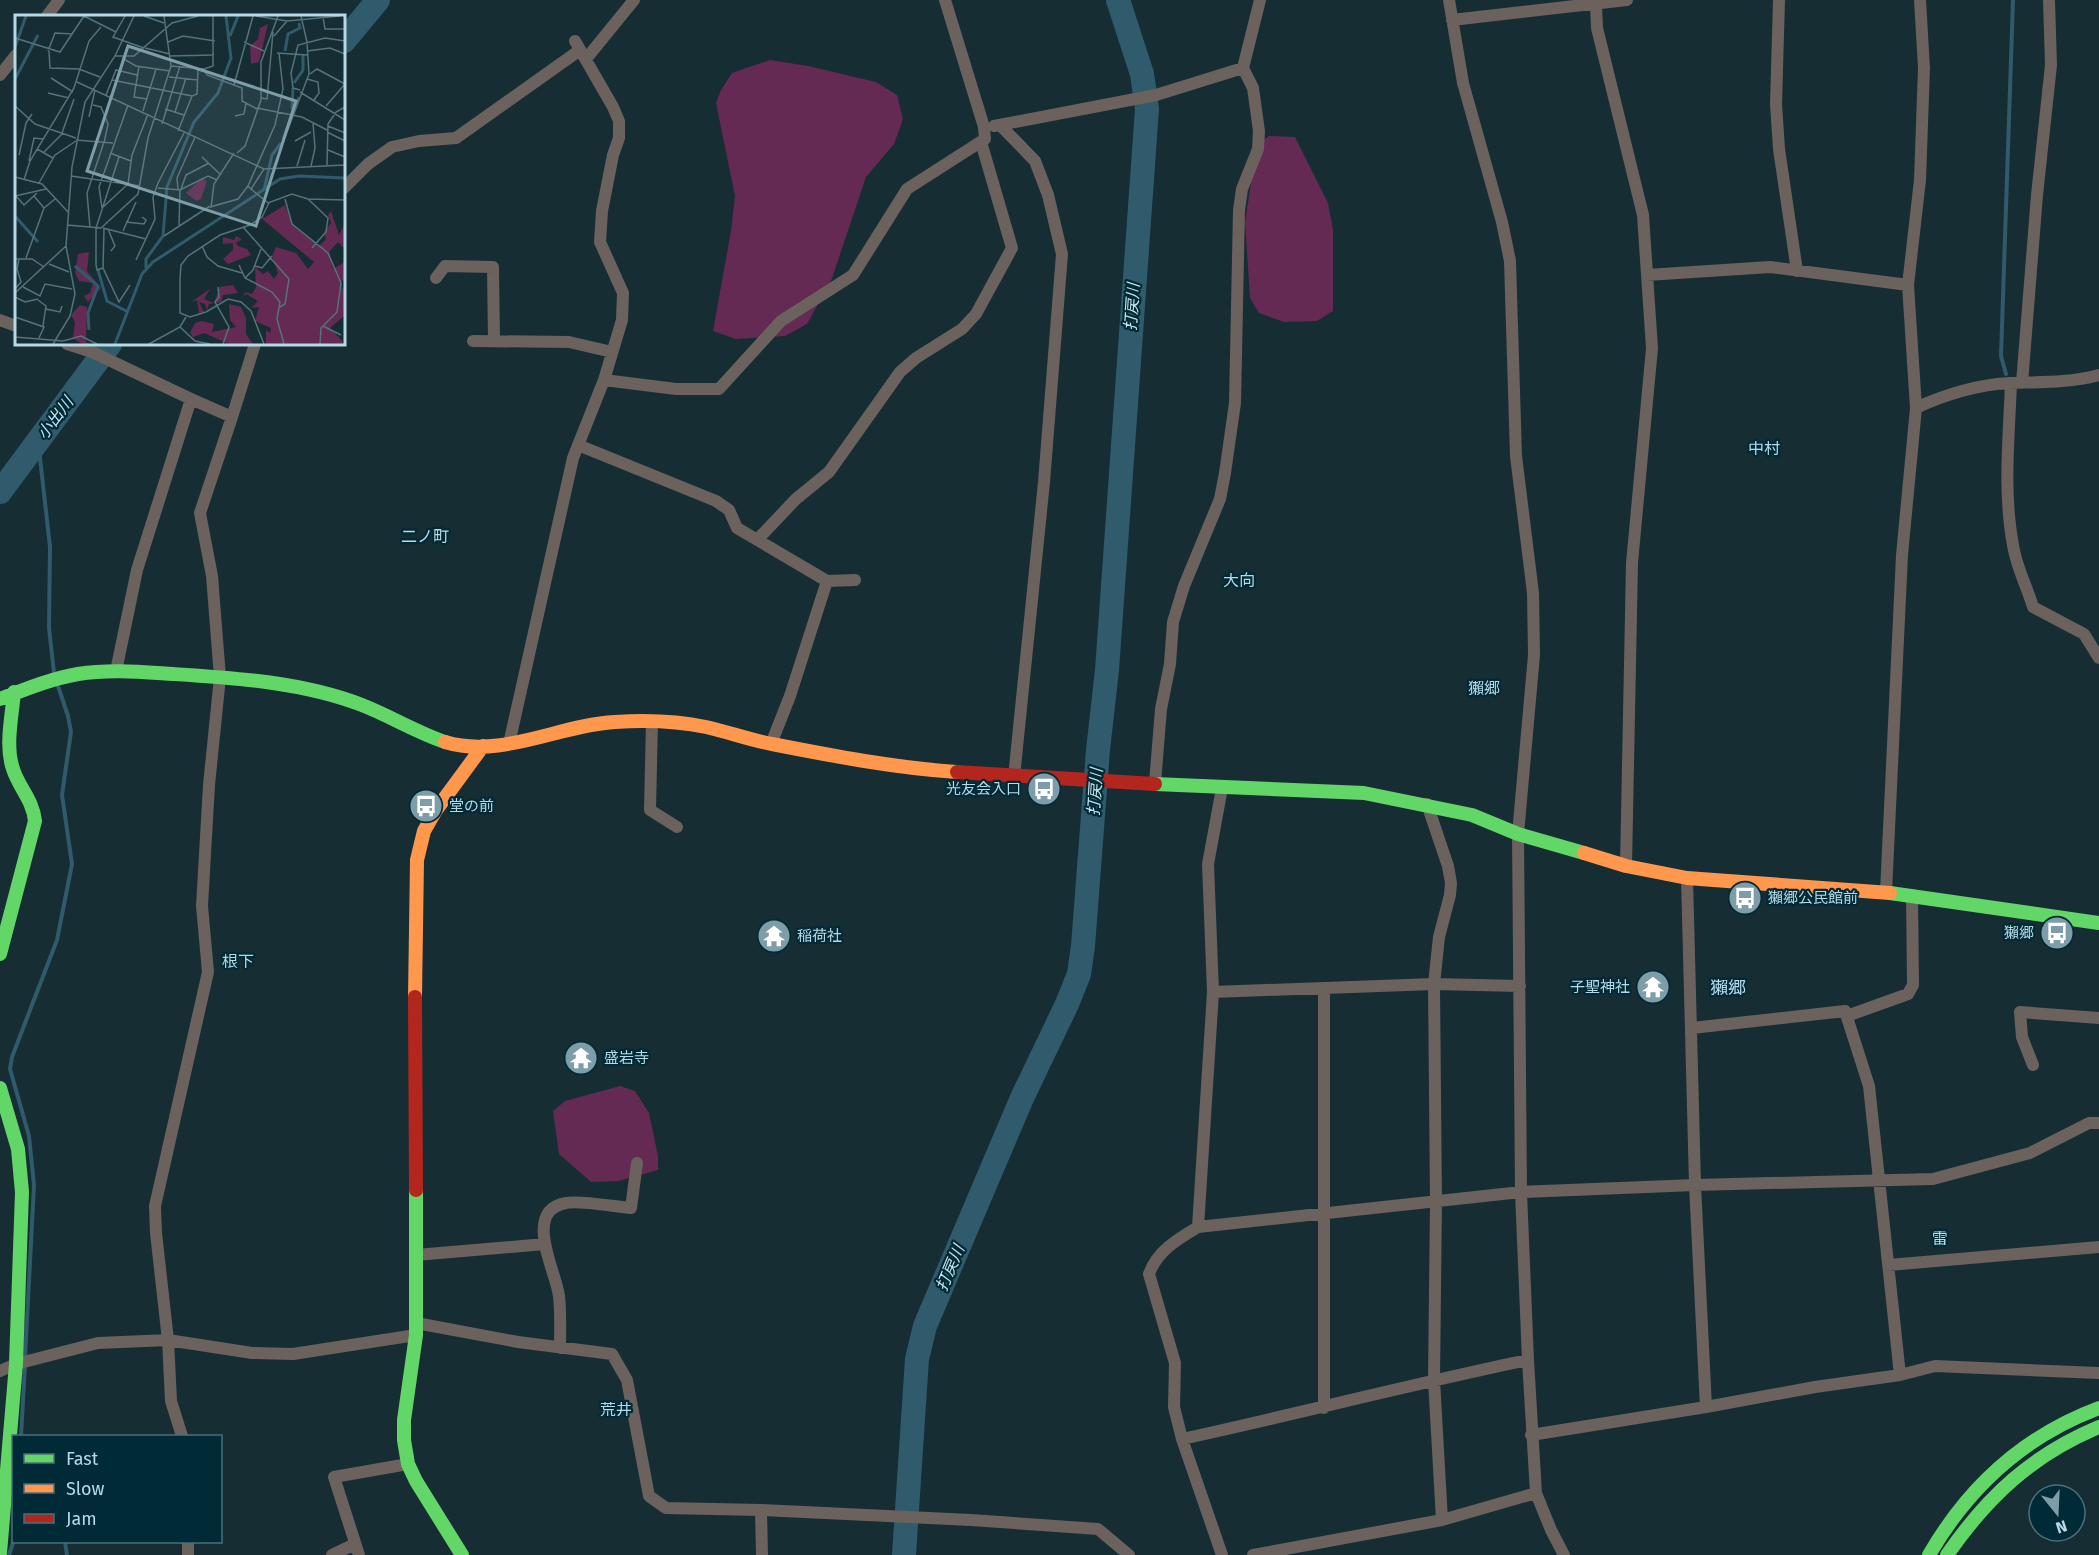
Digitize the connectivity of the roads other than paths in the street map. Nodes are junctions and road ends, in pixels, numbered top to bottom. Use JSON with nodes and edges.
{"nodes":[{"id":1,"x":59,"y":0,"type":"edge"},
{"id":2,"x":634,"y":0,"type":"edge"},
{"id":3,"x":945,"y":0,"type":"edge"},
{"id":4,"x":1260,"y":0,"type":"edge"},
{"id":5,"x":1449,"y":0,"type":"edge"},
{"id":6,"x":1627,"y":0,"type":"edge"},
{"id":7,"x":1779,"y":0,"type":"edge"},
{"id":8,"x":1920,"y":0,"type":"edge"},
{"id":9,"x":2049,"y":0,"type":"edge"},
{"id":10,"x":1597,"y":3,"type":"edge"},
{"id":11,"x":48,"y":15,"type":"edge"},
{"id":12,"x":1452,"y":20,"type":"junction"},
{"id":13,"x":581,"y":50,"type":"junction"},
{"id":14,"x":15,"y":56,"type":"edge"},
{"id":15,"x":1243,"y":68,"type":"junction"},
{"id":16,"x":0,"y":75,"type":"edge"},
{"id":17,"x":1000,"y":125,"type":"junction"},
{"id":18,"x":984,"y":127,"type":"junction"},
{"id":19,"x":981,"y":142,"type":"junction"},
{"id":20,"x":345,"y":187,"type":"edge"},
{"id":21,"x":1797,"y":271,"type":"junction"},
{"id":22,"x":1647,"y":275,"type":"junction"},
{"id":23,"x":436,"y":278,"type":"dead end"},
{"id":24,"x":1908,"y":285,"type":"junction"},
{"id":25,"x":0,"y":320,"type":"edge"},
{"id":26,"x":15,"y":326,"type":"edge"},
{"id":27,"x":473,"y":341,"type":"dead end"},
{"id":28,"x":494,"y":341,"type":"junction"},
{"id":29,"x":70,"y":345,"type":"edge"},
{"id":30,"x":255,"y":345,"type":"edge"},
{"id":31,"x":612,"y":352,"type":"junction"},
{"id":32,"x":2099,"y":375,"type":"edge"},
{"id":33,"x":604,"y":380,"type":"junction"},
{"id":34,"x":2016,"y":383,"type":"junction"},
{"id":35,"x":191,"y":399,"type":"junction"},
{"id":36,"x":1916,"y":408,"type":"junction"},
{"id":37,"x":232,"y":417,"type":"junction"},
{"id":38,"x":578,"y":445,"type":"junction"},
{"id":39,"x":757,"y":540,"type":"junction"},
{"id":40,"x":855,"y":580,"type":"dead end"},
{"id":41,"x":827,"y":581,"type":"junction"},
{"id":42,"x":2099,"y":658,"type":"edge"},
{"id":43,"x":116,"y":671,"type":"junction"},
{"id":44,"x":220,"y":677,"type":"junction"},
{"id":45,"x":14,"y":692,"type":"junction"},
{"id":46,"x":0,"y":699,"type":"edge"},
{"id":47,"x":652,"y":722,"type":"junction"},
{"id":48,"x":509,"y":744,"type":"junction"},
{"id":49,"x":771,"y":744,"type":"junction"},
{"id":50,"x":483,"y":746,"type":"junction"},
{"id":51,"x":7,"y":771,"type":"edge"},
{"id":52,"x":1014,"y":777,"type":"junction"},
{"id":53,"x":1155,"y":783,"type":"junction"},
{"id":54,"x":1222,"y":788,"type":"junction"},
{"id":55,"x":1427,"y":804,"type":"junction"},
{"id":56,"x":677,"y":827,"type":"dead end"},
{"id":57,"x":1518,"y":834,"type":"junction"},
{"id":58,"x":1626,"y":866,"type":"junction"},
{"id":59,"x":1686,"y":878,"type":"junction"},
{"id":60,"x":1886,"y":892,"type":"junction"},
{"id":61,"x":1912,"y":895,"type":"junction"},
{"id":62,"x":2099,"y":923,"type":"edge"},
{"id":63,"x":0,"y":954,"type":"edge"},
{"id":64,"x":1434,"y":984,"type":"junction"},
{"id":65,"x":1520,"y":986,"type":"junction"},
{"id":66,"x":1324,"y":989,"type":"junction"},
{"id":67,"x":1213,"y":992,"type":"junction"},
{"id":68,"x":1847,"y":1016,"type":"junction"},
{"id":69,"x":2099,"y":1018,"type":"edge"},
{"id":70,"x":1692,"y":1028,"type":"junction"},
{"id":71,"x":2034,"y":1065,"type":"dead end"},
{"id":72,"x":0,"y":1088,"type":"edge"},
{"id":73,"x":2099,"y":1123,"type":"edge"},
{"id":74,"x":638,"y":1162,"type":"dead end"},
{"id":75,"x":1880,"y":1181,"type":"junction"},
{"id":76,"x":1695,"y":1185,"type":"junction"},
{"id":77,"x":1521,"y":1192,"type":"junction"},
{"id":78,"x":1436,"y":1202,"type":"junction"},
{"id":79,"x":1323,"y":1214,"type":"junction"},
{"id":80,"x":1198,"y":1227,"type":"junction"},
{"id":81,"x":545,"y":1244,"type":"junction"},
{"id":82,"x":2099,"y":1247,"type":"edge"},
{"id":83,"x":416,"y":1255,"type":"junction"},
{"id":84,"x":1889,"y":1265,"type":"junction"},
{"id":85,"x":416,"y":1329,"type":"junction"},
{"id":86,"x":168,"y":1340,"type":"junction"},
{"id":87,"x":560,"y":1348,"type":"junction"},
{"id":88,"x":1528,"y":1360,"type":"junction"},
{"id":89,"x":16,"y":1364,"type":"junction"},
{"id":90,"x":0,"y":1371,"type":"edge"},
{"id":91,"x":2099,"y":1373,"type":"edge"},
{"id":92,"x":1900,"y":1375,"type":"junction"},
{"id":93,"x":1434,"y":1380,"type":"junction"},
{"id":94,"x":1706,"y":1407,"type":"junction"},
{"id":95,"x":1324,"y":1408,"type":"junction"},
{"id":96,"x":2099,"y":1408,"type":"edge"},
{"id":97,"x":2099,"y":1427,"type":"edge"},
{"id":98,"x":181,"y":1435,"type":"edge"},
{"id":99,"x":1531,"y":1435,"type":"junction"},
{"id":100,"x":1182,"y":1439,"type":"junction"},
{"id":101,"x":408,"y":1464,"type":"junction"},
{"id":102,"x":1536,"y":1493,"type":"junction"},
{"id":103,"x":761,"y":1510,"type":"junction"},
{"id":104,"x":1442,"y":1520,"type":"junction"},
{"id":105,"x":357,"y":1550,"type":"edge"},
{"id":106,"x":0,"y":1553,"type":"edge"},
{"id":107,"x":332,"y":1555,"type":"edge"},
{"id":108,"x":462,"y":1555,"type":"edge"},
{"id":109,"x":762,"y":1555,"type":"edge"},
{"id":110,"x":1129,"y":1555,"type":"edge"},
{"id":111,"x":1222,"y":1555,"type":"edge"},
{"id":112,"x":1253,"y":1555,"type":"edge"},
{"id":113,"x":1564,"y":1555,"type":"edge"},
{"id":114,"x":1929,"y":1555,"type":"edge"},
{"id":115,"x":1947,"y":1555,"type":"edge"}],
"edges":[{"from":1,"to":11,"type":"street"},
{"from":2,"to":13,"type":"street"},
{"from":3,"to":18,"type":"street"},
{"from":4,"to":15,"type":"street"},
{"from":5,"to":12,"type":"street"},
{"from":6,"to":10,"type":"street"},
{"from":7,"to":21,"type":"street"},
{"from":8,"to":24,"type":"street"},
{"from":9,"to":34,"type":"street"},
{"from":10,"to":12,"type":"street"},
{"from":10,"to":22,"type":"street"},
{"from":12,"to":57,"type":"street"},
{"from":13,"to":20,"type":"street"},
{"from":13,"to":31,"type":"street"},
{"from":14,"to":16,"type":"street"},
{"from":15,"to":17,"type":"street"},
{"from":15,"to":53,"type":"street"},
{"from":17,"to":18,"type":"street"},
{"from":17,"to":52,"type":"street"},
{"from":18,"to":19,"type":"street"},
{"from":19,"to":33,"type":"street"},
{"from":19,"to":39,"type":"street"},
{"from":21,"to":22,"type":"street"},
{"from":21,"to":24,"type":"street"},
{"from":22,"to":58,"type":"street"},
{"from":23,"to":28,"type":"street"},
{"from":24,"to":36,"type":"street"},
{"from":25,"to":26,"type":"street"},
{"from":27,"to":28,"type":"street"},
{"from":28,"to":31,"type":"street"},
{"from":29,"to":35,"type":"street"},
{"from":30,"to":37,"type":"street"},
{"from":31,"to":33,"type":"street"},
{"from":32,"to":34,"type":"street"},
{"from":33,"to":38,"type":"street"},
{"from":34,"to":36,"type":"street"},
{"from":34,"to":42,"type":"street"},
{"from":35,"to":37,"type":"street"},
{"from":35,"to":43,"type":"street"},
{"from":36,"to":60,"type":"street"},
{"from":37,"to":44,"type":"street"},
{"from":38,"to":39,"type":"street"},
{"from":38,"to":48,"type":"street"},
{"from":39,"to":41,"type":"street"},
{"from":40,"to":41,"type":"street"},
{"from":41,"to":49,"type":"street"},
{"from":43,"to":44,"type":"street"},
{"from":43,"to":45,"type":"street"},
{"from":44,"to":50,"type":"street"},
{"from":44,"to":86,"type":"street"},
{"from":45,"to":46,"type":"street"},
{"from":45,"to":51,"type":"street"},
{"from":47,"to":48,"type":"street"},
{"from":47,"to":49,"type":"street"},
{"from":47,"to":56,"type":"street"},
{"from":48,"to":50,"type":"street"},
{"from":49,"to":52,"type":"street"},
{"from":50,"to":83,"type":"street"},
{"from":51,"to":63,"type":"street"},
{"from":52,"to":53,"type":"street"},
{"from":53,"to":54,"type":"street"},
{"from":54,"to":55,"type":"street"},
{"from":54,"to":67,"type":"street"},
{"from":55,"to":57,"type":"street"},
{"from":55,"to":64,"type":"street"},
{"from":57,"to":58,"type":"street"},
{"from":57,"to":65,"type":"street"},
{"from":58,"to":59,"type":"street"},
{"from":59,"to":60,"type":"street"},
{"from":59,"to":70,"type":"street"},
{"from":60,"to":61,"type":"street"},
{"from":61,"to":62,"type":"street"},
{"from":61,"to":68,"type":"street"},
{"from":64,"to":65,"type":"street"},
{"from":64,"to":66,"type":"street"},
{"from":64,"to":78,"type":"street"},
{"from":65,"to":77,"type":"street"},
{"from":66,"to":67,"type":"street"},
{"from":66,"to":79,"type":"street"},
{"from":67,"to":80,"type":"street"},
{"from":68,"to":70,"type":"street"},
{"from":68,"to":75,"type":"street"},
{"from":69,"to":71,"type":"street"},
{"from":70,"to":76,"type":"street"},
{"from":72,"to":89,"type":"street"},
{"from":73,"to":75,"type":"street"},
{"from":74,"to":81,"type":"street"},
{"from":75,"to":76,"type":"street"},
{"from":75,"to":84,"type":"street"},
{"from":76,"to":77,"type":"street"},
{"from":76,"to":94,"type":"street"},
{"from":77,"to":78,"type":"street"},
{"from":77,"to":88,"type":"street"},
{"from":78,"to":79,"type":"street"},
{"from":78,"to":93,"type":"street"},
{"from":79,"to":80,"type":"street"},
{"from":79,"to":95,"type":"street"},
{"from":80,"to":100,"type":"street"},
{"from":81,"to":83,"type":"street"},
{"from":81,"to":87,"type":"street"},
{"from":82,"to":84,"type":"street"},
{"from":83,"to":85,"type":"street"},
{"from":84,"to":92,"type":"street"},
{"from":85,"to":86,"type":"street"},
{"from":85,"to":87,"type":"street"},
{"from":85,"to":101,"type":"street"},
{"from":86,"to":89,"type":"street"},
{"from":86,"to":98,"type":"street"},
{"from":87,"to":103,"type":"street"},
{"from":88,"to":93,"type":"street"},
{"from":88,"to":99,"type":"street"},
{"from":89,"to":90,"type":"street"},
{"from":89,"to":106,"type":"street"},
{"from":91,"to":92,"type":"street"},
{"from":92,"to":94,"type":"street"},
{"from":93,"to":95,"type":"street"},
{"from":93,"to":104,"type":"street"},
{"from":94,"to":99,"type":"street"},
{"from":95,"to":100,"type":"street"},
{"from":96,"to":114,"type":"street"},
{"from":97,"to":115,"type":"street"},
{"from":99,"to":102,"type":"street"},
{"from":100,"to":111,"type":"street"},
{"from":101,"to":105,"type":"street"},
{"from":101,"to":108,"type":"street"},
{"from":102,"to":104,"type":"street"},
{"from":102,"to":113,"type":"street"},
{"from":103,"to":109,"type":"street"},
{"from":103,"to":110,"type":"street"},
{"from":104,"to":112,"type":"street"},
{"from":105,"to":107,"type":"street"}]}
